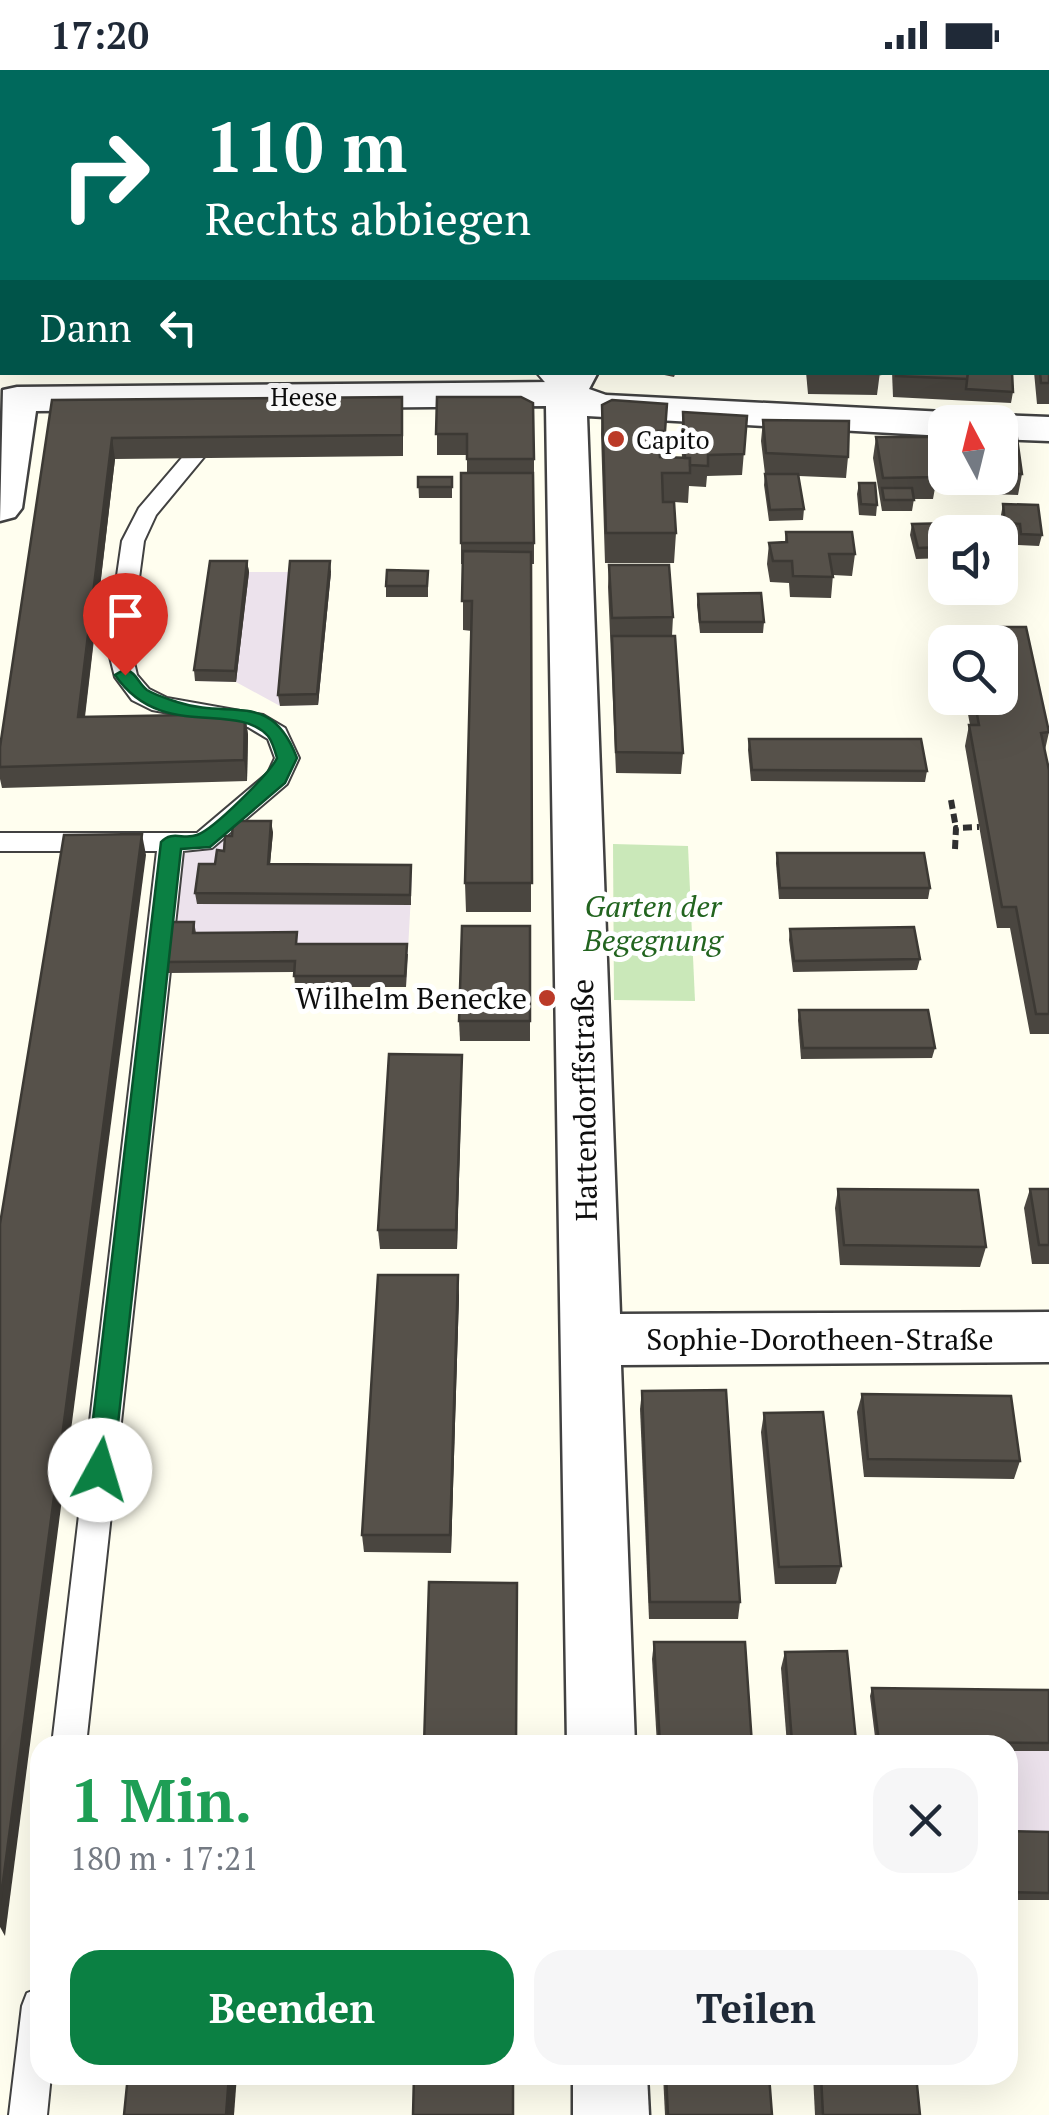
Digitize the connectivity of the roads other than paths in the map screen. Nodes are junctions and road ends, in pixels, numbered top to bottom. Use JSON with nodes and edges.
{"nodes":[{"id":1,"x":563,"y":380,"type":"edge"},
{"id":2,"x":928,"y":423,"type":"edge"},
{"id":3,"x":1018,"y":428,"type":"edge"},
{"id":4,"x":1049,"y":429,"type":"edge"},
{"id":5,"x":193,"y":457,"type":"edge"},
{"id":6,"x":0,"y":508,"type":"edge"},
{"id":7,"x":0,"y":842,"type":"edge"},
{"id":8,"x":171,"y":842,"type":"junction"},
{"id":9,"x":1049,"y":1338,"type":"edge"},
{"id":10,"x":590,"y":1340,"type":"junction"},
{"id":11,"x":70,"y":1735,"type":"edge"},
{"id":12,"x":601,"y":1735,"type":"edge"},
{"id":13,"x":31,"y":2085,"type":"edge"},
{"id":14,"x":610,"y":2085,"type":"edge"},
{"id":15,"x":28,"y":2115,"type":"edge"},
{"id":16,"x":611,"y":2115,"type":"edge"}],
"edges":[{"from":1,"to":2,"type":"street","name":"Heese"},
{"from":1,"to":6,"type":"street","name":"Heese"},
{"from":1,"to":10,"type":"street","name":"Hattendorffstraße"},
{"from":3,"to":4,"type":"street"},
{"from":5,"to":8,"type":"lane"},
{"from":7,"to":8,"type":"lane"},
{"from":8,"to":11,"type":"lane"},
{"from":9,"to":10,"type":"street","name":"Sophie-Dorotheen-Straße"},
{"from":10,"to":12,"type":"street","name":"Hattendorffstraße"},
{"from":13,"to":15,"type":"lane"},
{"from":14,"to":16,"type":"street"}]}
